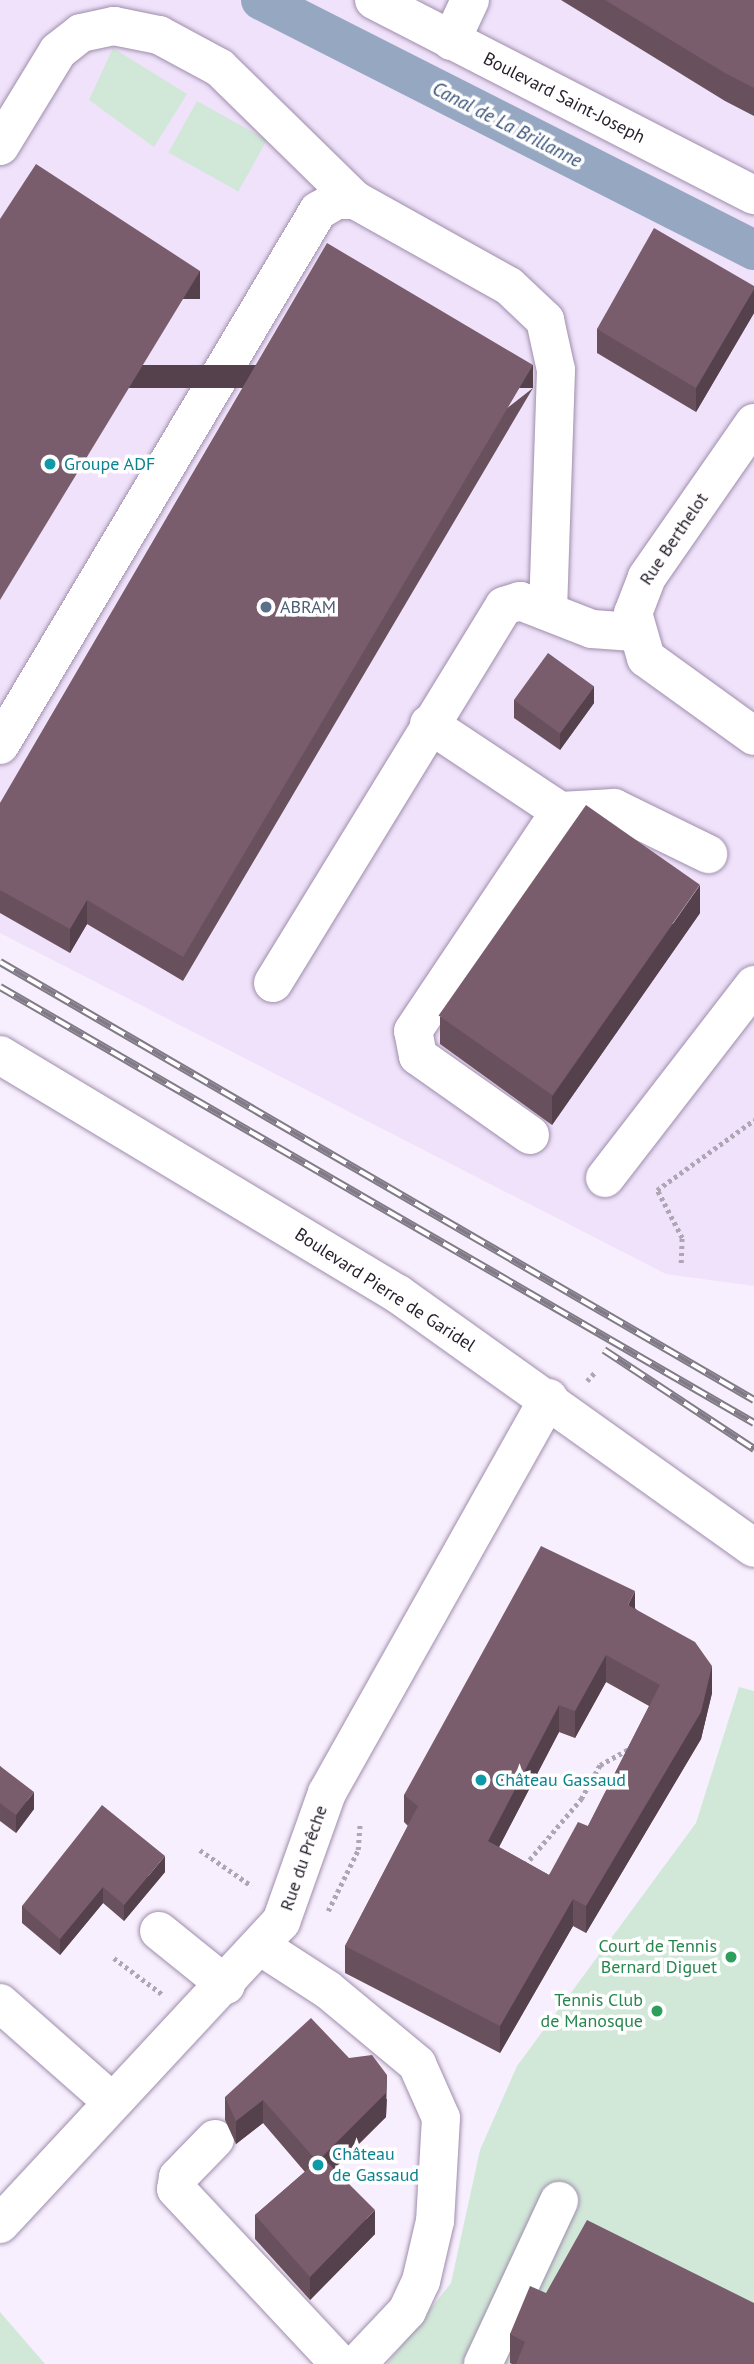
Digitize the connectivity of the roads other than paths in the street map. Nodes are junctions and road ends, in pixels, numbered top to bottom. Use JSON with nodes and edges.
{"nodes":[{"id":1,"x":375,"y":0,"type":"edge"},
{"id":2,"x":470,"y":0,"type":"edge"},
{"id":3,"x":451,"y":41,"type":"junction"},
{"id":4,"x":0,"y":146,"type":"edge"},
{"id":5,"x":749,"y":180,"type":"edge"},
{"id":6,"x":355,"y":200,"type":"junction"},
{"id":7,"x":754,"y":423,"type":"edge"},
{"id":8,"x":548,"y":608,"type":"junction"},
{"id":9,"x":634,"y":632,"type":"junction"},
{"id":10,"x":429,"y":724,"type":"junction"},
{"id":11,"x":754,"y":736,"type":"edge"},
{"id":12,"x":0,"y":745,"type":"edge"},
{"id":13,"x":560,"y":811,"type":"junction"},
{"id":14,"x":708,"y":854,"type":"dead end"},
{"id":15,"x":273,"y":984,"type":"dead end"},
{"id":16,"x":754,"y":985,"type":"edge"},
{"id":17,"x":0,"y":1055,"type":"edge"},
{"id":18,"x":530,"y":1135,"type":"dead end"},
{"id":19,"x":605,"y":1178,"type":"dead end"},
{"id":20,"x":549,"y":1398,"type":"junction"},
{"id":21,"x":754,"y":1548,"type":"edge"},
{"id":22,"x":276,"y":1926,"type":"junction"},
{"id":23,"x":159,"y":1931,"type":"dead end"},
{"id":24,"x":226,"y":1986,"type":"junction"},
{"id":25,"x":0,"y":2003,"type":"edge"},
{"id":26,"x":110,"y":2101,"type":"junction"},
{"id":27,"x":215,"y":2139,"type":"dead end"},
{"id":28,"x":559,"y":2201,"type":"dead end"},
{"id":29,"x":0,"y":2224,"type":"edge"},
{"id":30,"x":340,"y":2364,"type":"edge"},
{"id":31,"x":357,"y":2364,"type":"edge"},
{"id":32,"x":483,"y":2364,"type":"edge"}],
"edges":[{"from":1,"to":3,"type":"street","name":"Boulevard Saint-Joseph"},
{"from":2,"to":3,"type":"street"},
{"from":3,"to":5,"type":"street","name":"Boulevard Saint-Joseph"},
{"from":4,"to":6,"type":"street"},
{"from":6,"to":8,"type":"street"},
{"from":6,"to":12,"type":"street"},
{"from":7,"to":9,"type":"street","name":"Rue Berthelot"},
{"from":8,"to":9,"type":"street"},
{"from":8,"to":10,"type":"street"},
{"from":9,"to":11,"type":"street"},
{"from":10,"to":13,"type":"street"},
{"from":10,"to":15,"type":"street"},
{"from":13,"to":14,"type":"street"},
{"from":13,"to":18,"type":"street"},
{"from":16,"to":19,"type":"street"},
{"from":17,"to":20,"type":"street","name":"Boulevard Pierre de Garidel"},
{"from":20,"to":21,"type":"street","name":"Boulevard Pierre de Garidel"},
{"from":20,"to":22,"type":"street","name":"Rue du Prêche"},
{"from":22,"to":24,"type":"street","name":"Rue du Prêche"},
{"from":22,"to":31,"type":"street"},
{"from":23,"to":24,"type":"street"},
{"from":24,"to":26,"type":"street","name":"Rue du Prêche"},
{"from":25,"to":26,"type":"street"},
{"from":26,"to":29,"type":"street","name":"Rue du Prêche"},
{"from":27,"to":30,"type":"street"},
{"from":28,"to":32,"type":"street"}]}
